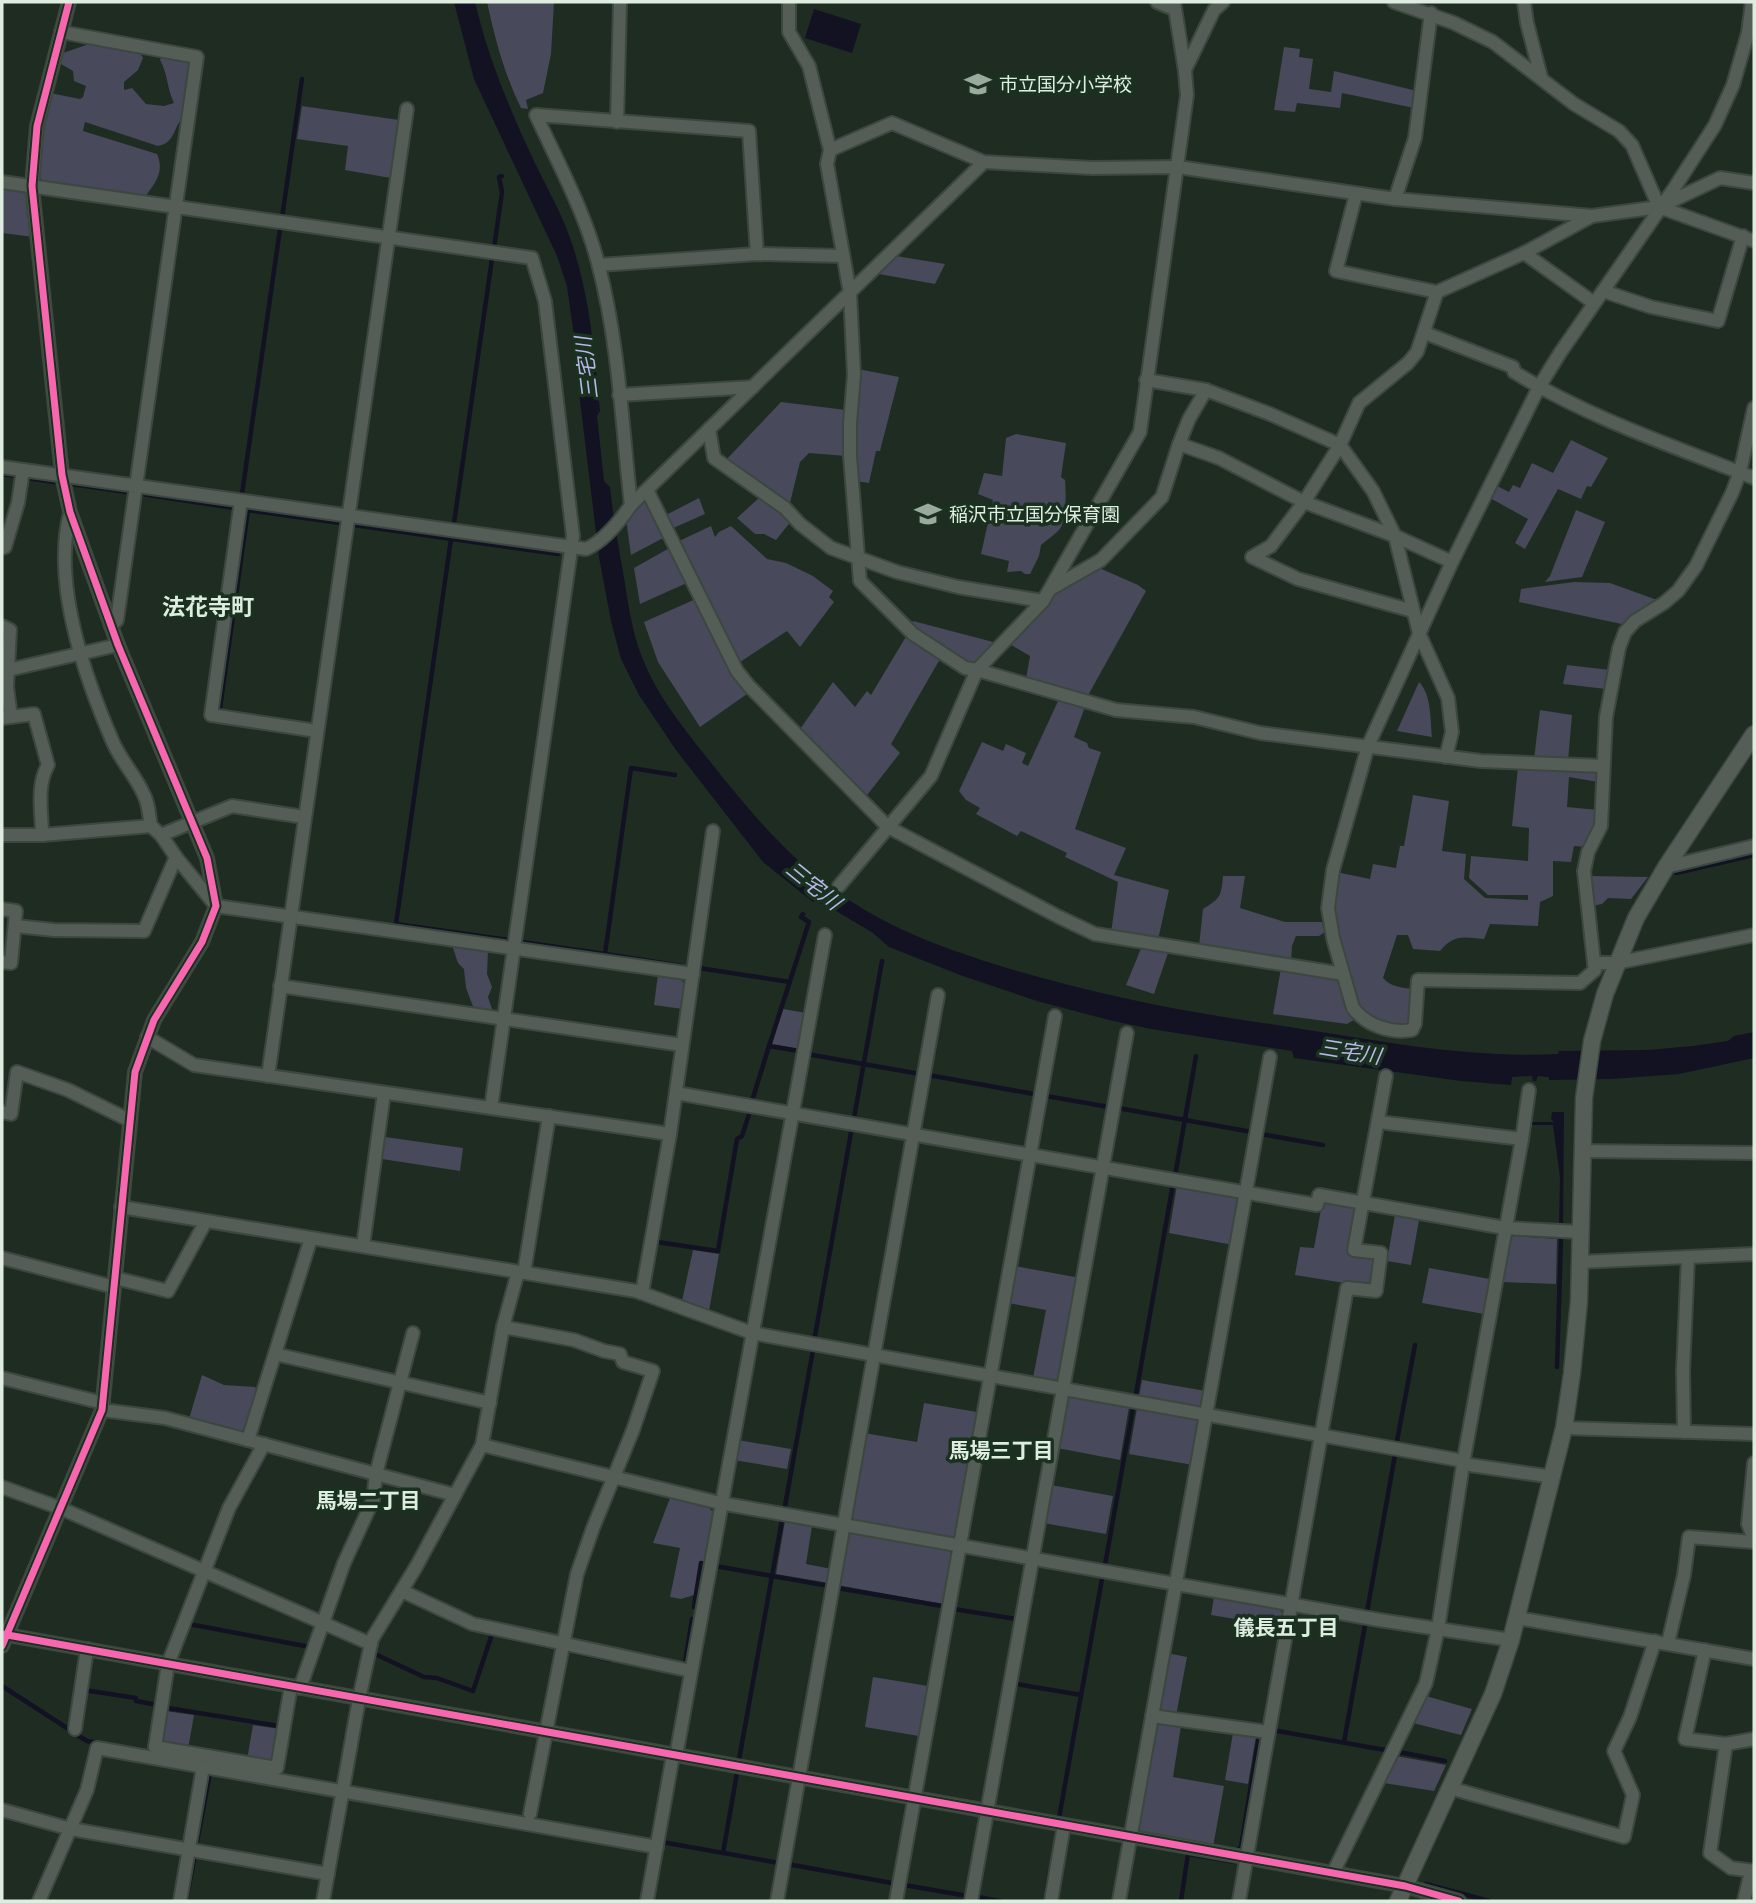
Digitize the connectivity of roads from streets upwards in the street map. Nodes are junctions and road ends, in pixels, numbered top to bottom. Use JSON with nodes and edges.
{"nodes":[{"id":1,"x":69,"y":2,"type":"edge"},
{"id":2,"x":620,"y":2,"type":"edge"},
{"id":3,"x":789,"y":2,"type":"edge"},
{"id":4,"x":1157,"y":2,"type":"edge"},
{"id":5,"x":1223,"y":2,"type":"edge"},
{"id":6,"x":1394,"y":2,"type":"edge"},
{"id":7,"x":1524,"y":2,"type":"edge"},
{"id":8,"x":1174,"y":6,"type":"edge"},
{"id":9,"x":1752,"y":8,"type":"edge"},
{"id":10,"x":1431,"y":13,"type":"junction"},
{"id":11,"x":61,"y":32,"type":"junction"},
{"id":12,"x":1185,"y":71,"type":"junction"},
{"id":13,"x":1541,"y":77,"type":"junction"},
{"id":14,"x":407,"y":109,"type":"dead end"},
{"id":15,"x":617,"y":122,"type":"junction"},
{"id":16,"x":830,"y":150,"type":"junction"},
{"id":17,"x":984,"y":162,"type":"junction"},
{"id":18,"x":1178,"y":167,"type":"junction"},
{"id":19,"x":2,"y":182,"type":"edge"},
{"id":20,"x":1754,"y":183,"type":"edge"},
{"id":21,"x":33,"y":186,"type":"junction"},
{"id":22,"x":1356,"y":194,"type":"junction"},
{"id":23,"x":1395,"y":199,"type":"junction"},
{"id":24,"x":175,"y":207,"type":"junction"},
{"id":25,"x":1659,"y":207,"type":"junction"},
{"id":26,"x":1592,"y":216,"type":"junction"},
{"id":27,"x":388,"y":237,"type":"junction"},
{"id":28,"x":1749,"y":238,"type":"edge"},
{"id":29,"x":1524,"y":253,"type":"junction"},
{"id":30,"x":757,"y":254,"type":"junction"},
{"id":31,"x":842,"y":256,"type":"junction"},
{"id":32,"x":599,"y":265,"type":"junction"},
{"id":33,"x":1603,"y":291,"type":"junction"},
{"id":34,"x":1437,"y":292,"type":"junction"},
{"id":35,"x":850,"y":293,"type":"junction"},
{"id":36,"x":1594,"y":303,"type":"junction"},
{"id":37,"x":1425,"y":333,"type":"junction"},
{"id":38,"x":1146,"y":380,"type":"junction"},
{"id":39,"x":753,"y":387,"type":"junction"},
{"id":40,"x":1539,"y":387,"type":"junction"},
{"id":41,"x":1206,"y":390,"type":"junction"},
{"id":42,"x":619,"y":395,"type":"junction"},
{"id":43,"x":1754,"y":408,"type":"edge"},
{"id":44,"x":709,"y":429,"type":"junction"},
{"id":45,"x":1179,"y":444,"type":"junction"},
{"id":46,"x":1340,"y":444,"type":"junction"},
{"id":47,"x":2,"y":467,"type":"edge"},
{"id":48,"x":23,"y":470,"type":"junction"},
{"id":49,"x":1740,"y":472,"type":"junction"},
{"id":50,"x":62,"y":475,"type":"junction"},
{"id":51,"x":1754,"y":478,"type":"edge"},
{"id":52,"x":136,"y":486,"type":"junction"},
{"id":53,"x":647,"y":489,"type":"junction"},
{"id":54,"x":241,"y":501,"type":"junction"},
{"id":55,"x":1304,"y":502,"type":"junction"},
{"id":56,"x":631,"y":505,"type":"junction"},
{"id":57,"x":70,"y":512,"type":"junction"},
{"id":58,"x":348,"y":516,"type":"junction"},
{"id":59,"x":1395,"y":536,"type":"junction"},
{"id":60,"x":2,"y":548,"type":"edge"},
{"id":61,"x":571,"y":548,"type":"junction"},
{"id":62,"x":859,"y":559,"type":"junction"},
{"id":63,"x":1452,"y":562,"type":"junction"},
{"id":64,"x":1051,"y":589,"type":"junction"},
{"id":65,"x":1043,"y":601,"type":"junction"},
{"id":66,"x":1413,"y":611,"type":"junction"},
{"id":67,"x":2,"y":626,"type":"edge"},
{"id":68,"x":111,"y":626,"type":"junction"},
{"id":69,"x":1419,"y":633,"type":"junction"},
{"id":70,"x":118,"y":645,"type":"junction"},
{"id":71,"x":80,"y":655,"type":"junction"},
{"id":72,"x":8,"y":670,"type":"junction"},
{"id":73,"x":977,"y":670,"type":"junction"},
{"id":74,"x":6,"y":718,"type":"edge"},
{"id":75,"x":317,"y":731,"type":"junction"},
{"id":76,"x":1754,"y":734,"type":"edge"},
{"id":77,"x":1368,"y":746,"type":"junction"},
{"id":78,"x":1446,"y":757,"type":"junction"},
{"id":79,"x":1603,"y":766,"type":"junction"},
{"id":80,"x":304,"y":817,"type":"junction"},
{"id":81,"x":193,"y":822,"type":"junction"},
{"id":82,"x":888,"y":827,"type":"junction"},
{"id":83,"x":156,"y":831,"type":"junction"},
{"id":84,"x":713,"y":831,"type":"dead end"},
{"id":85,"x":2,"y":835,"type":"edge"},
{"id":86,"x":42,"y":835,"type":"junction"},
{"id":87,"x":1754,"y":846,"type":"edge"},
{"id":88,"x":176,"y":857,"type":"junction"},
{"id":89,"x":1666,"y":867,"type":"junction"},
{"id":90,"x":839,"y":886,"type":"dead end"},
{"id":91,"x":216,"y":906,"type":"junction"},
{"id":92,"x":2,"y":909,"type":"edge"},
{"id":93,"x":290,"y":916,"type":"junction"},
{"id":94,"x":15,"y":926,"type":"junction"},
{"id":95,"x":825,"y":935,"type":"dead end"},
{"id":96,"x":1754,"y":935,"type":"edge"},
{"id":97,"x":514,"y":948,"type":"junction"},
{"id":98,"x":2,"y":962,"type":"edge"},
{"id":99,"x":1594,"y":963,"type":"junction"},
{"id":100,"x":1616,"y":963,"type":"junction"},
{"id":101,"x":693,"y":974,"type":"junction"},
{"id":102,"x":1343,"y":974,"type":"junction"},
{"id":103,"x":280,"y":986,"type":"junction"},
{"id":104,"x":938,"y":995,"type":"dead end"},
{"id":105,"x":1055,"y":1016,"type":"dead end"},
{"id":106,"x":504,"y":1019,"type":"junction"},
{"id":107,"x":1127,"y":1033,"type":"dead end"},
{"id":108,"x":148,"y":1037,"type":"junction"},
{"id":109,"x":682,"y":1045,"type":"junction"},
{"id":110,"x":1270,"y":1057,"type":"dead end"},
{"id":111,"x":268,"y":1076,"type":"junction"},
{"id":112,"x":1386,"y":1076,"type":"dead end"},
{"id":113,"x":1529,"y":1090,"type":"dead end"},
{"id":114,"x":384,"y":1093,"type":"junction"},
{"id":115,"x":676,"y":1093,"type":"junction"},
{"id":116,"x":491,"y":1108,"type":"junction"},
{"id":117,"x":2,"y":1112,"type":"edge"},
{"id":118,"x":792,"y":1113,"type":"junction"},
{"id":119,"x":549,"y":1116,"type":"junction"},
{"id":120,"x":129,"y":1120,"type":"junction"},
{"id":121,"x":1378,"y":1122,"type":"junction"},
{"id":122,"x":670,"y":1133,"type":"junction"},
{"id":123,"x":913,"y":1134,"type":"junction"},
{"id":124,"x":1522,"y":1139,"type":"junction"},
{"id":125,"x":1582,"y":1151,"type":"junction"},
{"id":126,"x":1754,"y":1153,"type":"edge"},
{"id":127,"x":1030,"y":1154,"type":"junction"},
{"id":128,"x":1104,"y":1167,"type":"junction"},
{"id":129,"x":1246,"y":1192,"type":"junction"},
{"id":130,"x":1363,"y":1203,"type":"junction"},
{"id":131,"x":121,"y":1207,"type":"junction"},
{"id":132,"x":206,"y":1221,"type":"junction"},
{"id":133,"x":1505,"y":1228,"type":"junction"},
{"id":134,"x":1580,"y":1232,"type":"junction"},
{"id":135,"x":311,"y":1238,"type":"junction"},
{"id":136,"x":363,"y":1246,"type":"junction"},
{"id":137,"x":1754,"y":1254,"type":"edge"},
{"id":138,"x":1688,"y":1257,"type":"junction"},
{"id":139,"x":2,"y":1258,"type":"edge"},
{"id":140,"x":1579,"y":1262,"type":"junction"},
{"id":141,"x":521,"y":1272,"type":"junction"},
{"id":142,"x":114,"y":1283,"type":"junction"},
{"id":143,"x":642,"y":1293,"type":"junction"},
{"id":144,"x":503,"y":1327,"type":"junction"},
{"id":145,"x":752,"y":1333,"type":"junction"},
{"id":146,"x":413,"y":1334,"type":"dead end"},
{"id":147,"x":275,"y":1354,"type":"junction"},
{"id":148,"x":874,"y":1355,"type":"junction"},
{"id":149,"x":990,"y":1376,"type":"junction"},
{"id":150,"x":2,"y":1378,"type":"edge"},
{"id":151,"x":401,"y":1384,"type":"junction"},
{"id":152,"x":1064,"y":1389,"type":"junction"},
{"id":153,"x":490,"y":1403,"type":"junction"},
{"id":154,"x":102,"y":1406,"type":"junction"},
{"id":155,"x":1206,"y":1415,"type":"junction"},
{"id":156,"x":1564,"y":1428,"type":"junction"},
{"id":157,"x":1684,"y":1432,"type":"junction"},
{"id":158,"x":1754,"y":1434,"type":"edge"},
{"id":159,"x":1321,"y":1435,"type":"junction"},
{"id":160,"x":247,"y":1440,"type":"junction"},
{"id":161,"x":264,"y":1444,"type":"junction"},
{"id":162,"x":482,"y":1445,"type":"junction"},
{"id":163,"x":1463,"y":1462,"type":"junction"},
{"id":164,"x":1754,"y":1463,"type":"edge"},
{"id":165,"x":376,"y":1474,"type":"junction"},
{"id":166,"x":1553,"y":1477,"type":"junction"},
{"id":167,"x":614,"y":1478,"type":"junction"},
{"id":168,"x":2,"y":1487,"type":"edge"},
{"id":169,"x":455,"y":1495,"type":"junction"},
{"id":170,"x":720,"y":1503,"type":"junction"},
{"id":171,"x":60,"y":1508,"type":"junction"},
{"id":172,"x":843,"y":1524,"type":"junction"},
{"id":173,"x":1754,"y":1540,"type":"edge"},
{"id":174,"x":959,"y":1545,"type":"junction"},
{"id":175,"x":1033,"y":1559,"type":"junction"},
{"id":176,"x":205,"y":1570,"type":"junction"},
{"id":177,"x":1176,"y":1584,"type":"junction"},
{"id":178,"x":402,"y":1591,"type":"junction"},
{"id":179,"x":1291,"y":1605,"type":"junction"},
{"id":180,"x":1517,"y":1618,"type":"junction"},
{"id":181,"x":322,"y":1625,"type":"junction"},
{"id":182,"x":1438,"y":1629,"type":"junction"},
{"id":183,"x":3,"y":1638,"type":"edge"},
{"id":184,"x":1511,"y":1640,"type":"junction"},
{"id":185,"x":1662,"y":1642,"type":"junction"},
{"id":186,"x":371,"y":1644,"type":"junction"},
{"id":187,"x":563,"y":1644,"type":"junction"},
{"id":188,"x":87,"y":1649,"type":"junction"},
{"id":189,"x":1705,"y":1650,"type":"junction"},
{"id":190,"x":1754,"y":1659,"type":"edge"},
{"id":191,"x":168,"y":1664,"type":"junction"},
{"id":192,"x":691,"y":1671,"type":"junction"},
{"id":193,"x":295,"y":1687,"type":"junction"},
{"id":194,"x":359,"y":1699,"type":"junction"},
{"id":195,"x":1153,"y":1716,"type":"junction"},
{"id":196,"x":75,"y":1729,"type":"dead end"},
{"id":197,"x":545,"y":1732,"type":"junction"},
{"id":198,"x":1268,"y":1732,"type":"junction"},
{"id":199,"x":1754,"y":1739,"type":"edge"},
{"id":200,"x":1726,"y":1744,"type":"junction"},
{"id":201,"x":675,"y":1756,"type":"junction"},
{"id":202,"x":203,"y":1768,"type":"junction"},
{"id":203,"x":798,"y":1778,"type":"junction"},
{"id":204,"x":1450,"y":1788,"type":"junction"},
{"id":205,"x":342,"y":1792,"type":"junction"},
{"id":206,"x":915,"y":1798,"type":"junction"},
{"id":207,"x":2,"y":1810,"type":"edge"},
{"id":208,"x":988,"y":1811,"type":"junction"},
{"id":209,"x":530,"y":1814,"type":"dead end"},
{"id":210,"x":1064,"y":1825,"type":"junction"},
{"id":211,"x":71,"y":1829,"type":"junction"},
{"id":212,"x":1131,"y":1837,"type":"junction"},
{"id":213,"x":657,"y":1847,"type":"junction"},
{"id":214,"x":189,"y":1850,"type":"junction"},
{"id":215,"x":1247,"y":1858,"type":"junction"},
{"id":216,"x":1753,"y":1871,"type":"edge"},
{"id":217,"x":1333,"y":1873,"type":"junction"},
{"id":218,"x":328,"y":1874,"type":"junction"},
{"id":219,"x":1401,"y":1894,"type":"edge"},
{"id":220,"x":39,"y":1901,"type":"edge"},
{"id":221,"x":180,"y":1901,"type":"edge"},
{"id":222,"x":323,"y":1901,"type":"edge"},
{"id":223,"x":647,"y":1901,"type":"edge"},
{"id":224,"x":777,"y":1901,"type":"edge"},
{"id":225,"x":896,"y":1901,"type":"edge"},
{"id":226,"x":971,"y":1901,"type":"edge"},
{"id":227,"x":1051,"y":1901,"type":"edge"},
{"id":228,"x":1119,"y":1901,"type":"edge"},
{"id":229,"x":1239,"y":1901,"type":"edge"},
{"id":230,"x":1460,"y":1901,"type":"edge"},
{"id":231,"x":1744,"y":1901,"type":"edge"}],
"edges":[{"from":1,"to":11,"type":"street"},
{"from":2,"to":15,"type":"street"},
{"from":3,"to":16,"type":"street"},
{"from":4,"to":8,"type":"street"},
{"from":5,"to":12,"type":"street"},
{"from":6,"to":10,"type":"street"},
{"from":7,"to":13,"type":"street"},
{"from":8,"to":12,"type":"street"},
{"from":9,"to":25,"type":"street"},
{"from":10,"to":13,"type":"street"},
{"from":10,"to":23,"type":"street"},
{"from":11,"to":21,"type":"street"},
{"from":11,"to":24,"type":"street"},
{"from":12,"to":18,"type":"street"},
{"from":13,"to":25,"type":"street"},
{"from":14,"to":27,"type":"street"},
{"from":15,"to":30,"type":"street"},
{"from":15,"to":32,"type":"street"},
{"from":16,"to":17,"type":"street"},
{"from":16,"to":31,"type":"street"},
{"from":17,"to":18,"type":"street"},
{"from":17,"to":35,"type":"street"},
{"from":18,"to":22,"type":"street"},
{"from":18,"to":38,"type":"street"},
{"from":19,"to":21,"type":"street"},
{"from":20,"to":25,"type":"street"},
{"from":21,"to":24,"type":"street"},
{"from":21,"to":50,"type":"street"},
{"from":22,"to":23,"type":"street"},
{"from":22,"to":34,"type":"street"},
{"from":23,"to":26,"type":"street"},
{"from":24,"to":27,"type":"street"},
{"from":24,"to":52,"type":"street"},
{"from":25,"to":26,"type":"street"},
{"from":25,"to":28,"type":"street"},
{"from":25,"to":33,"type":"street"},
{"from":26,"to":29,"type":"street"},
{"from":27,"to":58,"type":"street"},
{"from":27,"to":61,"type":"street"},
{"from":28,"to":33,"type":"street"},
{"from":29,"to":34,"type":"street"},
{"from":29,"to":36,"type":"street"},
{"from":30,"to":31,"type":"street"},
{"from":30,"to":32,"type":"street"},
{"from":31,"to":35,"type":"street"},
{"from":32,"to":42,"type":"street"},
{"from":33,"to":36,"type":"street"},
{"from":34,"to":37,"type":"street"},
{"from":35,"to":39,"type":"street"},
{"from":35,"to":62,"type":"street"},
{"from":36,"to":40,"type":"street"},
{"from":37,"to":40,"type":"street"},
{"from":37,"to":46,"type":"street"},
{"from":38,"to":41,"type":"street"},
{"from":38,"to":64,"type":"street"},
{"from":39,"to":42,"type":"street"},
{"from":39,"to":44,"type":"street"},
{"from":40,"to":49,"type":"street"},
{"from":40,"to":63,"type":"street"},
{"from":41,"to":45,"type":"street"},
{"from":41,"to":46,"type":"street"},
{"from":42,"to":56,"type":"street"},
{"from":43,"to":49,"type":"street"},
{"from":44,"to":53,"type":"street"},
{"from":44,"to":62,"type":"street"},
{"from":45,"to":55,"type":"street"},
{"from":45,"to":64,"type":"street"},
{"from":46,"to":55,"type":"street"},
{"from":46,"to":59,"type":"street"},
{"from":47,"to":48,"type":"street"},
{"from":48,"to":50,"type":"street"},
{"from":48,"to":60,"type":"street"},
{"from":49,"to":51,"type":"street"},
{"from":49,"to":79,"type":"street"},
{"from":50,"to":52,"type":"street"},
{"from":50,"to":57,"type":"street"},
{"from":52,"to":54,"type":"street"},
{"from":52,"to":68,"type":"street"},
{"from":53,"to":56,"type":"street"},
{"from":53,"to":82,"type":"street"},
{"from":54,"to":58,"type":"street"},
{"from":54,"to":75,"type":"street"},
{"from":55,"to":59,"type":"street"},
{"from":55,"to":66,"type":"street"},
{"from":56,"to":61,"type":"street"},
{"from":57,"to":68,"type":"street"},
{"from":57,"to":71,"type":"street"},
{"from":58,"to":61,"type":"street"},
{"from":58,"to":75,"type":"street"},
{"from":59,"to":63,"type":"street"},
{"from":59,"to":66,"type":"street"},
{"from":61,"to":97,"type":"street"},
{"from":62,"to":65,"type":"street"},
{"from":62,"to":73,"type":"street"},
{"from":63,"to":69,"type":"street"},
{"from":64,"to":65,"type":"street"},
{"from":65,"to":73,"type":"street"},
{"from":66,"to":69,"type":"street"},
{"from":67,"to":72,"type":"street"},
{"from":68,"to":70,"type":"street"},
{"from":69,"to":77,"type":"street"},
{"from":69,"to":78,"type":"street"},
{"from":70,"to":71,"type":"street"},
{"from":70,"to":81,"type":"street"},
{"from":71,"to":72,"type":"street"},
{"from":71,"to":83,"type":"street"},
{"from":72,"to":74,"type":"street"},
{"from":73,"to":77,"type":"street"},
{"from":73,"to":82,"type":"street"},
{"from":74,"to":86,"type":"street"},
{"from":75,"to":80,"type":"street"},
{"from":76,"to":89,"type":"street"},
{"from":77,"to":78,"type":"street"},
{"from":77,"to":102,"type":"street"},
{"from":78,"to":79,"type":"street"},
{"from":79,"to":99,"type":"street"},
{"from":80,"to":81,"type":"street"},
{"from":80,"to":93,"type":"street"},
{"from":81,"to":83,"type":"street"},
{"from":81,"to":91,"type":"street"},
{"from":82,"to":90,"type":"street"},
{"from":82,"to":102,"type":"street"},
{"from":83,"to":86,"type":"street"},
{"from":83,"to":88,"type":"street"},
{"from":84,"to":101,"type":"street"},
{"from":85,"to":86,"type":"street"},
{"from":87,"to":89,"type":"street"},
{"from":88,"to":91,"type":"street"},
{"from":88,"to":94,"type":"street"},
{"from":89,"to":100,"type":"street"},
{"from":91,"to":93,"type":"street"},
{"from":91,"to":108,"type":"street"},
{"from":92,"to":94,"type":"street"},
{"from":93,"to":97,"type":"street"},
{"from":93,"to":103,"type":"street"},
{"from":94,"to":98,"type":"street"},
{"from":95,"to":118,"type":"street"},
{"from":96,"to":100,"type":"street"},
{"from":97,"to":101,"type":"street"},
{"from":97,"to":106,"type":"street"},
{"from":99,"to":100,"type":"street"},
{"from":99,"to":102,"type":"street"},
{"from":100,"to":125,"type":"street"},
{"from":101,"to":109,"type":"street"},
{"from":103,"to":106,"type":"street"},
{"from":103,"to":111,"type":"street"},
{"from":104,"to":123,"type":"street"},
{"from":105,"to":127,"type":"street"},
{"from":106,"to":109,"type":"street"},
{"from":106,"to":116,"type":"street"},
{"from":107,"to":128,"type":"street"},
{"from":108,"to":111,"type":"street"},
{"from":108,"to":120,"type":"street"},
{"from":109,"to":115,"type":"street"},
{"from":110,"to":129,"type":"street"},
{"from":111,"to":114,"type":"street"},
{"from":112,"to":121,"type":"street"},
{"from":113,"to":124,"type":"street"},
{"from":114,"to":116,"type":"street"},
{"from":114,"to":136,"type":"street"},
{"from":115,"to":118,"type":"street"},
{"from":115,"to":122,"type":"street"},
{"from":116,"to":119,"type":"street"},
{"from":117,"to":120,"type":"street"},
{"from":118,"to":123,"type":"street"},
{"from":118,"to":145,"type":"street"},
{"from":119,"to":122,"type":"street"},
{"from":119,"to":141,"type":"street"},
{"from":120,"to":131,"type":"street"},
{"from":121,"to":124,"type":"street"},
{"from":121,"to":130,"type":"street"},
{"from":122,"to":143,"type":"street"},
{"from":123,"to":127,"type":"street"},
{"from":123,"to":148,"type":"street"},
{"from":124,"to":133,"type":"street"},
{"from":125,"to":126,"type":"street"},
{"from":125,"to":134,"type":"street"},
{"from":127,"to":128,"type":"street"},
{"from":127,"to":149,"type":"street"},
{"from":128,"to":129,"type":"street"},
{"from":128,"to":152,"type":"street"},
{"from":129,"to":130,"type":"street"},
{"from":129,"to":155,"type":"street"},
{"from":130,"to":133,"type":"street"},
{"from":130,"to":159,"type":"street"},
{"from":131,"to":132,"type":"street"},
{"from":131,"to":142,"type":"street"},
{"from":132,"to":135,"type":"street"},
{"from":132,"to":142,"type":"street"},
{"from":133,"to":134,"type":"street"},
{"from":133,"to":163,"type":"street"},
{"from":134,"to":140,"type":"street"},
{"from":135,"to":136,"type":"street"},
{"from":135,"to":147,"type":"street"},
{"from":136,"to":141,"type":"street"},
{"from":137,"to":138,"type":"street"},
{"from":138,"to":140,"type":"street"},
{"from":138,"to":157,"type":"street"},
{"from":139,"to":142,"type":"street"},
{"from":140,"to":156,"type":"street"},
{"from":141,"to":143,"type":"street"},
{"from":141,"to":144,"type":"street"},
{"from":142,"to":154,"type":"street"},
{"from":143,"to":145,"type":"street"},
{"from":144,"to":153,"type":"street"},
{"from":144,"to":167,"type":"street"},
{"from":145,"to":148,"type":"street"},
{"from":145,"to":170,"type":"street"},
{"from":146,"to":151,"type":"street"},
{"from":147,"to":151,"type":"street"},
{"from":147,"to":160,"type":"street"},
{"from":148,"to":149,"type":"street"},
{"from":148,"to":172,"type":"street"},
{"from":149,"to":152,"type":"street"},
{"from":149,"to":174,"type":"street"},
{"from":150,"to":154,"type":"street"},
{"from":151,"to":153,"type":"street"},
{"from":151,"to":165,"type":"street"},
{"from":152,"to":155,"type":"street"},
{"from":152,"to":175,"type":"street"},
{"from":153,"to":162,"type":"street"},
{"from":154,"to":160,"type":"street"},
{"from":154,"to":171,"type":"street"},
{"from":155,"to":159,"type":"street"},
{"from":155,"to":177,"type":"street"},
{"from":156,"to":157,"type":"street"},
{"from":156,"to":166,"type":"street"},
{"from":157,"to":158,"type":"street"},
{"from":159,"to":163,"type":"street"},
{"from":159,"to":179,"type":"street"},
{"from":160,"to":161,"type":"street"},
{"from":161,"to":165,"type":"street"},
{"from":161,"to":176,"type":"street"},
{"from":162,"to":167,"type":"street"},
{"from":162,"to":169,"type":"street"},
{"from":163,"to":166,"type":"street"},
{"from":163,"to":182,"type":"street"},
{"from":164,"to":173,"type":"street"},
{"from":165,"to":169,"type":"street"},
{"from":165,"to":181,"type":"street"},
{"from":166,"to":180,"type":"street"},
{"from":167,"to":170,"type":"street"},
{"from":167,"to":187,"type":"street"},
{"from":168,"to":171,"type":"street"},
{"from":169,"to":178,"type":"street"},
{"from":170,"to":172,"type":"street"},
{"from":170,"to":192,"type":"street"},
{"from":171,"to":176,"type":"street"},
{"from":171,"to":183,"type":"street"},
{"from":172,"to":174,"type":"street"},
{"from":172,"to":203,"type":"street"},
{"from":173,"to":185,"type":"street"},
{"from":174,"to":175,"type":"street"},
{"from":174,"to":206,"type":"street"},
{"from":175,"to":177,"type":"street"},
{"from":175,"to":208,"type":"street"},
{"from":176,"to":181,"type":"street"},
{"from":176,"to":191,"type":"street"},
{"from":177,"to":179,"type":"street"},
{"from":177,"to":195,"type":"street"},
{"from":178,"to":186,"type":"street"},
{"from":178,"to":187,"type":"street"},
{"from":179,"to":182,"type":"street"},
{"from":179,"to":198,"type":"street"},
{"from":180,"to":184,"type":"street"},
{"from":180,"to":185,"type":"street"},
{"from":181,"to":186,"type":"street"},
{"from":181,"to":193,"type":"street"},
{"from":182,"to":184,"type":"street"},
{"from":182,"to":217,"type":"street"},
{"from":183,"to":188,"type":"street"},
{"from":184,"to":204,"type":"street"},
{"from":185,"to":189,"type":"street"},
{"from":185,"to":204,"type":"street"},
{"from":186,"to":194,"type":"street"},
{"from":187,"to":192,"type":"street"},
{"from":187,"to":197,"type":"street"},
{"from":188,"to":191,"type":"street"},
{"from":188,"to":196,"type":"street"},
{"from":189,"to":190,"type":"street"},
{"from":189,"to":200,"type":"street"},
{"from":191,"to":193,"type":"street"},
{"from":191,"to":193,"type":"street"},
{"from":192,"to":201,"type":"street"},
{"from":193,"to":194,"type":"street"},
{"from":194,"to":197,"type":"street"},
{"from":194,"to":205,"type":"street"},
{"from":195,"to":198,"type":"street"},
{"from":195,"to":212,"type":"street"},
{"from":197,"to":201,"type":"street"},
{"from":197,"to":209,"type":"street"},
{"from":198,"to":215,"type":"street"},
{"from":199,"to":200,"type":"street"},
{"from":200,"to":216,"type":"street"},
{"from":201,"to":203,"type":"street"},
{"from":201,"to":213,"type":"street"},
{"from":202,"to":205,"type":"street"},
{"from":202,"to":211,"type":"street"},
{"from":202,"to":214,"type":"street"},
{"from":203,"to":206,"type":"street"},
{"from":203,"to":224,"type":"street"},
{"from":204,"to":219,"type":"street"},
{"from":205,"to":213,"type":"street"},
{"from":205,"to":218,"type":"street"},
{"from":206,"to":208,"type":"street"},
{"from":206,"to":225,"type":"street"},
{"from":207,"to":211,"type":"street"},
{"from":208,"to":210,"type":"street"},
{"from":208,"to":226,"type":"street"},
{"from":210,"to":212,"type":"street"},
{"from":210,"to":227,"type":"street"},
{"from":211,"to":214,"type":"street"},
{"from":211,"to":220,"type":"street"},
{"from":212,"to":215,"type":"street"},
{"from":212,"to":228,"type":"street"},
{"from":213,"to":223,"type":"street"},
{"from":214,"to":218,"type":"street"},
{"from":214,"to":221,"type":"street"},
{"from":215,"to":217,"type":"street"},
{"from":215,"to":229,"type":"street"},
{"from":216,"to":231,"type":"street"},
{"from":217,"to":219,"type":"street"},
{"from":218,"to":222,"type":"street"},
{"from":219,"to":230,"type":"street"}]}
